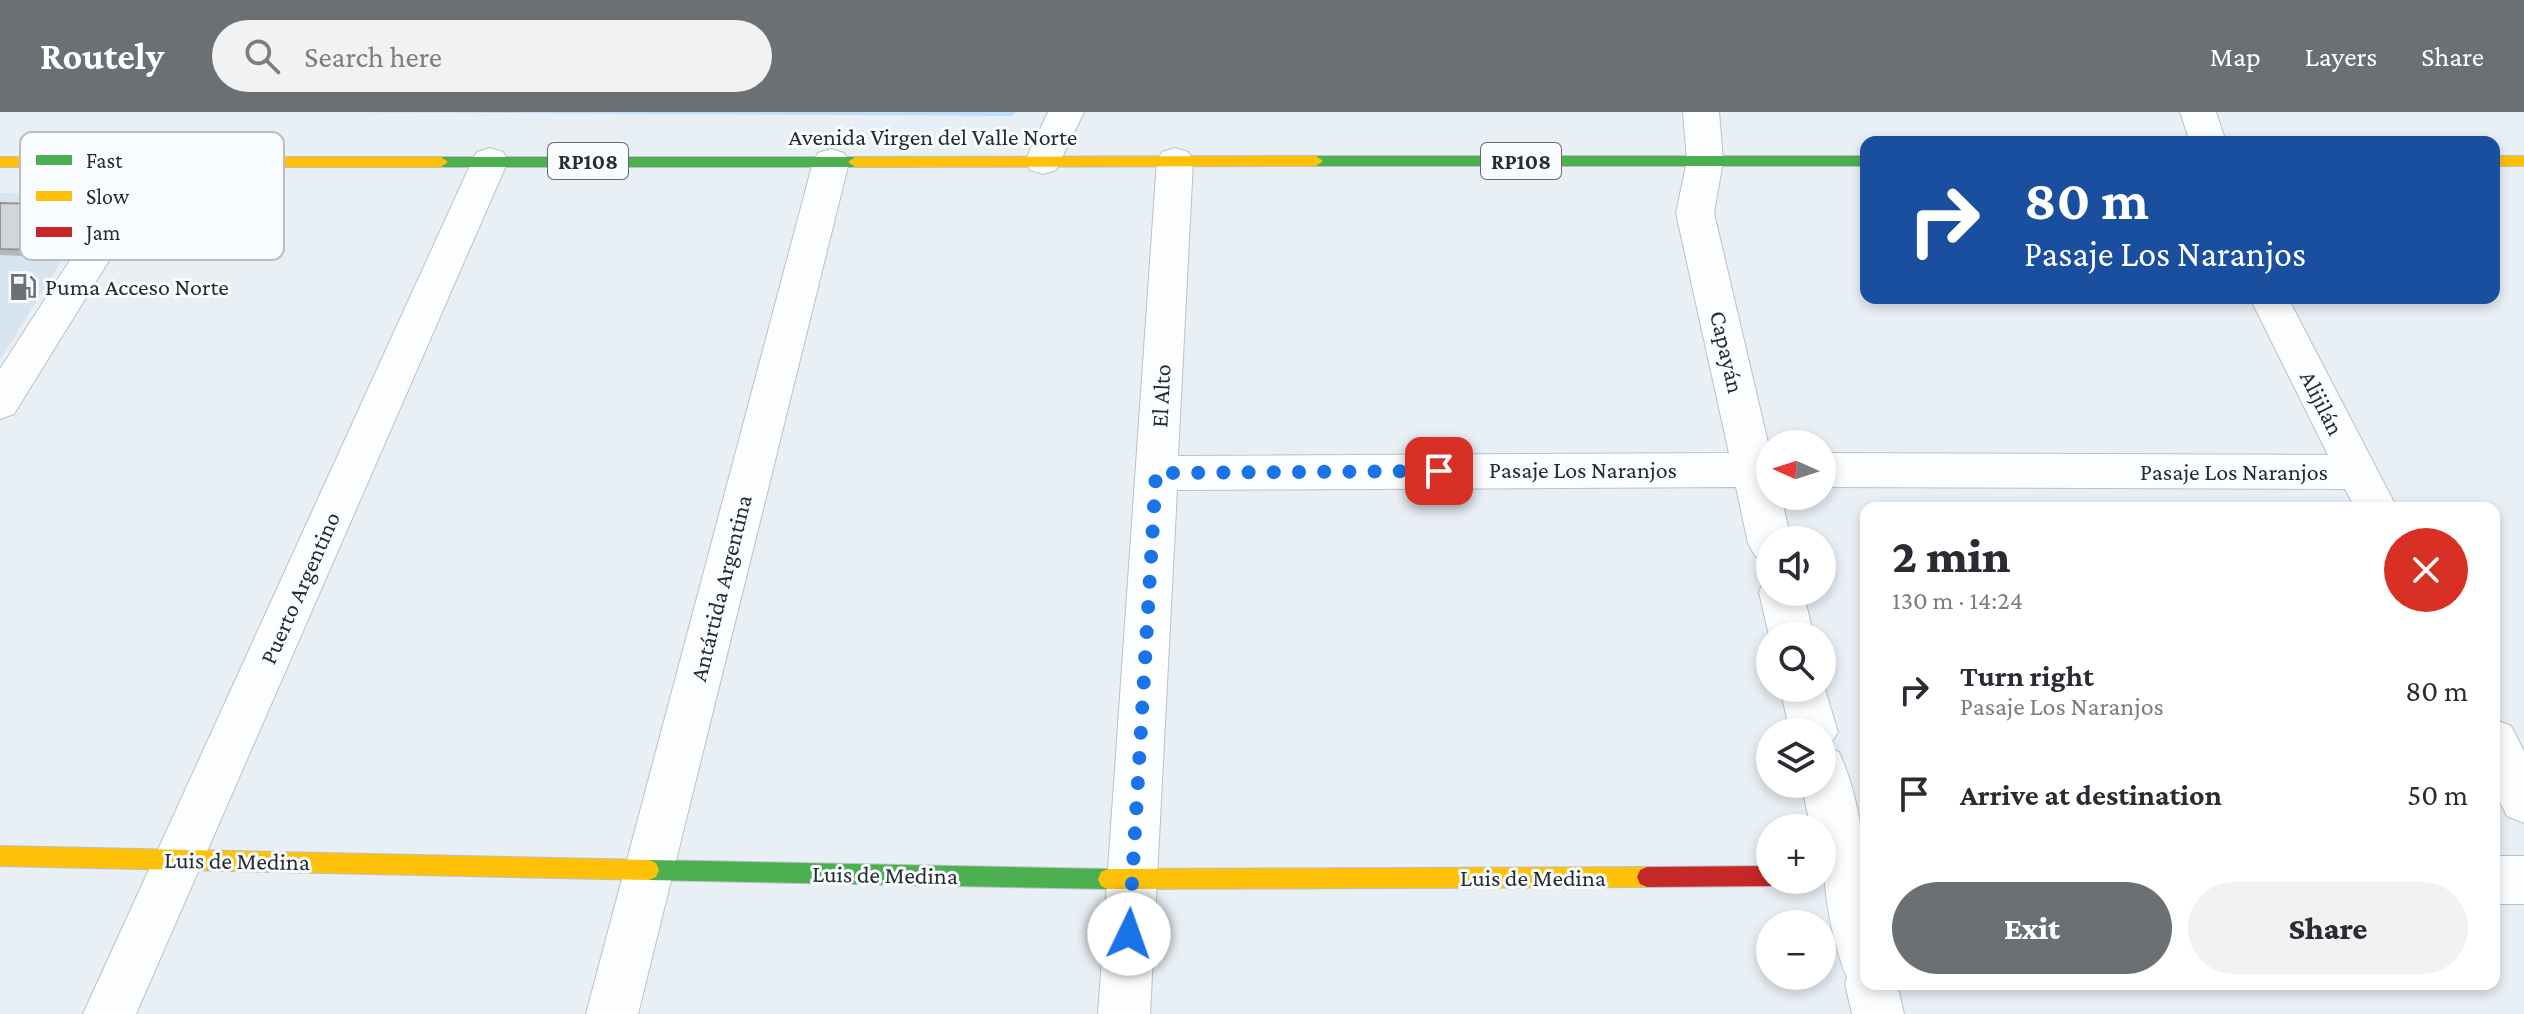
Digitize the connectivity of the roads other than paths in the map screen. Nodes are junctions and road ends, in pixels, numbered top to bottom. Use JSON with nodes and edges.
{"nodes":[{"id":1,"x":1066,"y":112,"type":"edge"},
{"id":2,"x":1701,"y":112,"type":"edge"},
{"id":3,"x":2198,"y":112,"type":"edge"},
{"id":4,"x":2206,"y":136,"type":"edge"},
{"id":5,"x":490,"y":161,"type":"junction"},
{"id":6,"x":1043,"y":161,"type":"junction"},
{"id":7,"x":1175,"y":161,"type":"junction"},
{"id":8,"x":1705,"y":161,"type":"junction"},
{"id":9,"x":1860,"y":161,"type":"edge"},
{"id":10,"x":2500,"y":161,"type":"edge"},
{"id":11,"x":2524,"y":161,"type":"edge"},
{"id":12,"x":284,"y":162,"type":"edge"},
{"id":13,"x":831,"y":162,"type":"junction"},
{"id":14,"x":90,"y":260,"type":"edge"},
{"id":15,"x":2272,"y":304,"type":"edge"},
{"id":16,"x":0,"y":403,"type":"edge"},
{"id":17,"x":1756,"y":447,"type":"edge"},
{"id":18,"x":1756,"y":470,"type":"edge"},
{"id":19,"x":1836,"y":471,"type":"edge"},
{"id":20,"x":1156,"y":473,"type":"junction"},
{"id":21,"x":2366,"y":490,"type":"edge"},
{"id":22,"x":2500,"y":753,"type":"edge"},
{"id":23,"x":1828,"y":798,"type":"edge"},
{"id":24,"x":2524,"y":800,"type":"edge"},
{"id":25,"x":0,"y":856,"type":"edge"},
{"id":26,"x":178,"y":859,"type":"junction"},
{"id":27,"x":649,"y":870,"type":"junction"},
{"id":28,"x":1756,"y":876,"type":"edge"},
{"id":29,"x":1845,"y":876,"type":"edge"},
{"id":30,"x":1132,"y":880,"type":"junction"},
{"id":31,"x":2500,"y":880,"type":"edge"},
{"id":32,"x":2524,"y":880,"type":"edge"},
{"id":33,"x":1860,"y":937,"type":"edge"},
{"id":34,"x":1872,"y":990,"type":"edge"},
{"id":35,"x":109,"y":1014,"type":"edge"},
{"id":36,"x":612,"y":1014,"type":"edge"},
{"id":37,"x":1124,"y":1014,"type":"edge"},
{"id":38,"x":1878,"y":1014,"type":"edge"}],
"edges":[{"from":1,"to":6,"type":"street"},
{"from":2,"to":8,"type":"street","name":"Capayán"},
{"from":3,"to":4,"type":"street"},
{"from":5,"to":12,"type":"main road","name":"Avenida Virgen del Valle Norte","number":"RP108"},
{"from":5,"to":13,"type":"main road","name":"Avenida Virgen del Valle Norte","number":"RP108"},
{"from":5,"to":26,"type":"street","name":"Puerto Argentino"},
{"from":6,"to":7,"type":"main road","name":"Avenida Virgen del Valle Norte","number":"RP108"},
{"from":6,"to":13,"type":"main road","name":"Avenida Virgen del Valle Norte","number":"RP108"},
{"from":7,"to":8,"type":"main road","name":"Avenida Virgen del Valle Norte","number":"RP108"},
{"from":7,"to":20,"type":"street","name":"El Alto"},
{"from":8,"to":9,"type":"main road","name":"Avenida Virgen del Valle Norte","number":"RP108"},
{"from":8,"to":17,"type":"street","name":"Capayán"},
{"from":10,"to":11,"type":"main road"},
{"from":13,"to":27,"type":"street","name":"Antártida Argentina"},
{"from":14,"to":16,"type":"street"},
{"from":15,"to":21,"type":"street","name":"Alijilán"},
{"from":18,"to":20,"type":"street","name":"Pasaje Los Naranjos"},
{"from":19,"to":21,"type":"street","name":"Pasaje Los Naranjos"},
{"from":20,"to":30,"type":"street","name":"El Alto"},
{"from":22,"to":24,"type":"street"},
{"from":23,"to":29,"type":"street"},
{"from":25,"to":26,"type":"main road","name":"Luis de Medina"},
{"from":26,"to":27,"type":"main road","name":"Luis de Medina"},
{"from":26,"to":35,"type":"street","name":"Puerto Argentino"},
{"from":27,"to":30,"type":"main road","name":"Luis de Medina"},
{"from":27,"to":36,"type":"street","name":"Antártida Argentina"},
{"from":28,"to":30,"type":"main road","name":"Luis de Medina"},
{"from":29,"to":33,"type":"street"},
{"from":30,"to":37,"type":"street","name":"El Alto"},
{"from":31,"to":32,"type":"street"},
{"from":34,"to":38,"type":"street"}]}
